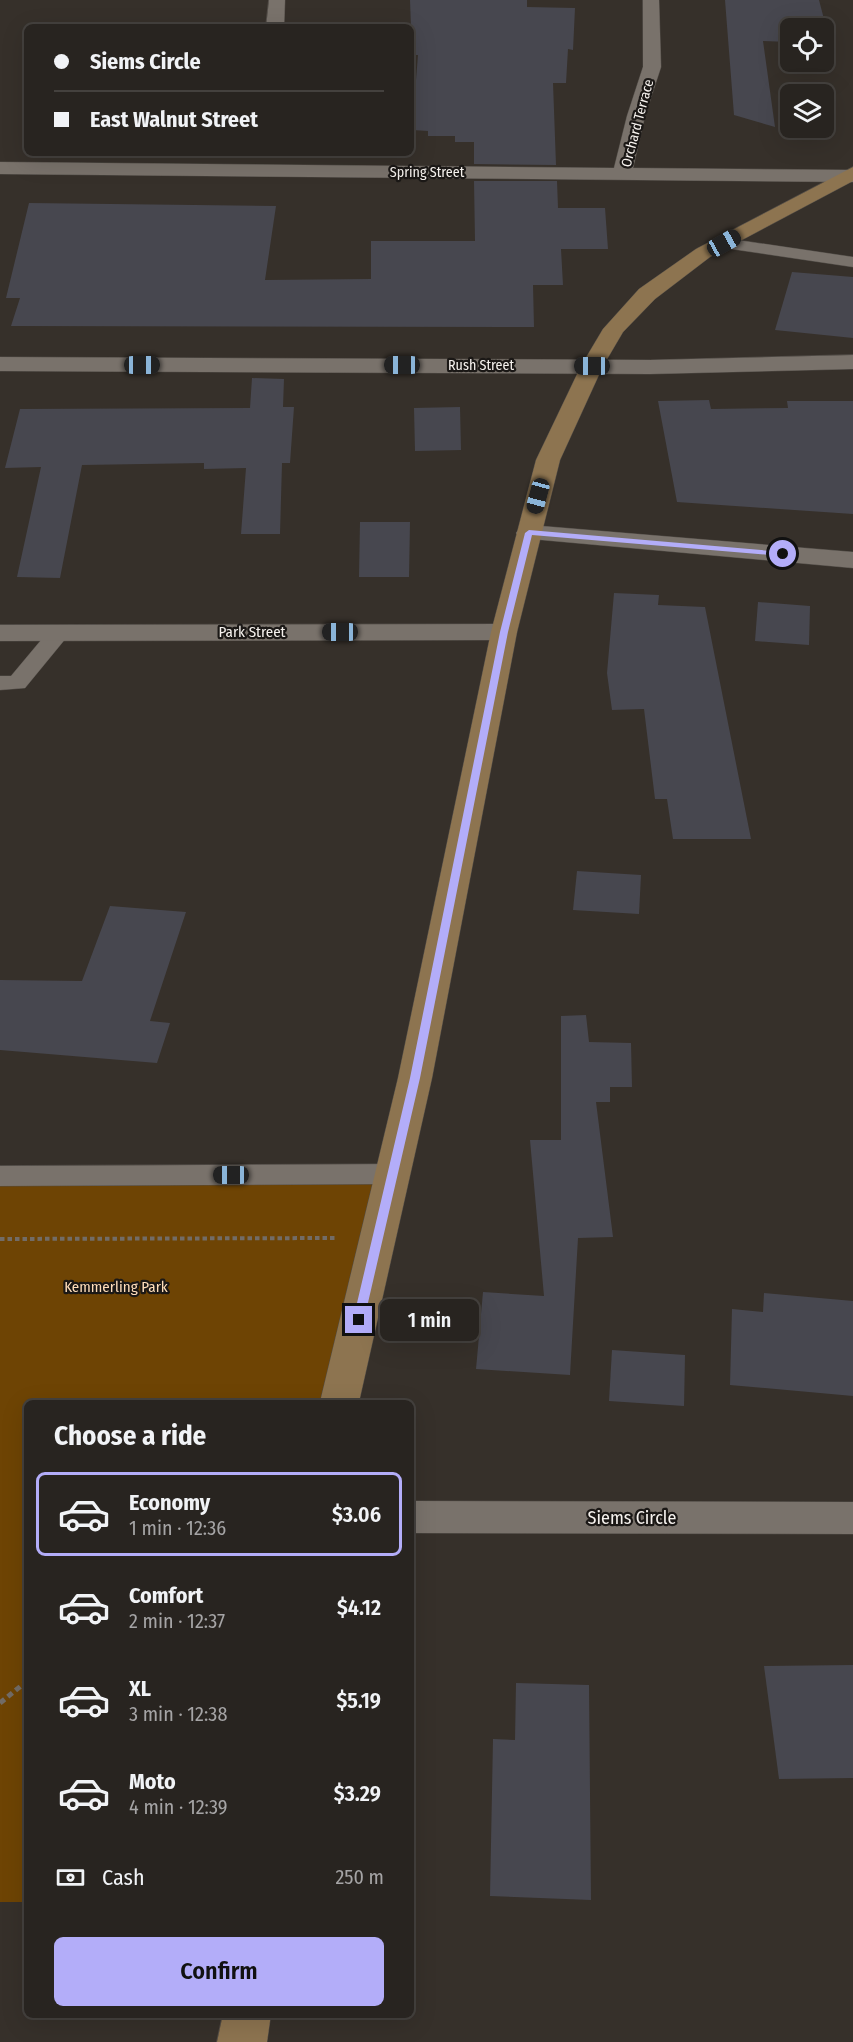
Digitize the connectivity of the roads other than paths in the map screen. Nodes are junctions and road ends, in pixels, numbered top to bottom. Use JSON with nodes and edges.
{"nodes":[{"id":1,"x":277,"y":0,"type":"edge"},
{"id":2,"x":651,"y":0,"type":"edge"},
{"id":3,"x":275,"y":24,"type":"edge"},
{"id":4,"x":269,"y":162,"type":"edge"},
{"id":5,"x":0,"y":168,"type":"edge"},
{"id":6,"x":623,"y":173,"type":"junction"},
{"id":7,"x":851,"y":175,"type":"edge"},
{"id":8,"x":724,"y":243,"type":"junction"},
{"id":9,"x":853,"y":262,"type":"edge"},
{"id":10,"x":853,"y":362,"type":"edge"},
{"id":11,"x":0,"y":364,"type":"edge"},
{"id":12,"x":592,"y":366,"type":"junction"},
{"id":13,"x":529,"y":533,"type":"junction"},
{"id":14,"x":853,"y":560,"type":"edge"},
{"id":15,"x":60,"y":632,"type":"junction"},
{"id":16,"x":504,"y":632,"type":"junction"},
{"id":17,"x":0,"y":633,"type":"edge"},
{"id":18,"x":0,"y":683,"type":"edge"},
{"id":19,"x":393,"y":1174,"type":"junction"},
{"id":20,"x":0,"y":1176,"type":"edge"},
{"id":21,"x":339,"y":1400,"type":"edge"},
{"id":22,"x":414,"y":1517,"type":"edge"},
{"id":23,"x":853,"y":1518,"type":"edge"},
{"id":24,"x":246,"y":2018,"type":"edge"},
{"id":25,"x":242,"y":2042,"type":"edge"}],
"edges":[{"from":1,"to":3,"type":"street"},
{"from":2,"to":6,"type":"street","name":"Orchard Terrace"},
{"from":4,"to":5,"type":"street","name":"Spring Street"},
{"from":4,"to":6,"type":"street","name":"Spring Street"},
{"from":6,"to":7,"type":"street","name":"Spring Street"},
{"from":7,"to":8,"type":"street"},
{"from":8,"to":9,"type":"lane"},
{"from":8,"to":12,"type":"street"},
{"from":10,"to":12,"type":"street","name":"Rush Street"},
{"from":11,"to":12,"type":"street","name":"Rush Street"},
{"from":12,"to":13,"type":"street"},
{"from":13,"to":14,"type":"street"},
{"from":13,"to":16,"type":"street"},
{"from":15,"to":16,"type":"street","name":"Park Street"},
{"from":15,"to":17,"type":"street","name":"Park Street"},
{"from":15,"to":18,"type":"lane"},
{"from":16,"to":19,"type":"street"},
{"from":19,"to":20,"type":"lane"},
{"from":19,"to":21,"type":"street"},
{"from":22,"to":23,"type":"street","name":"Siems Circle"},
{"from":24,"to":25,"type":"street"}]}
